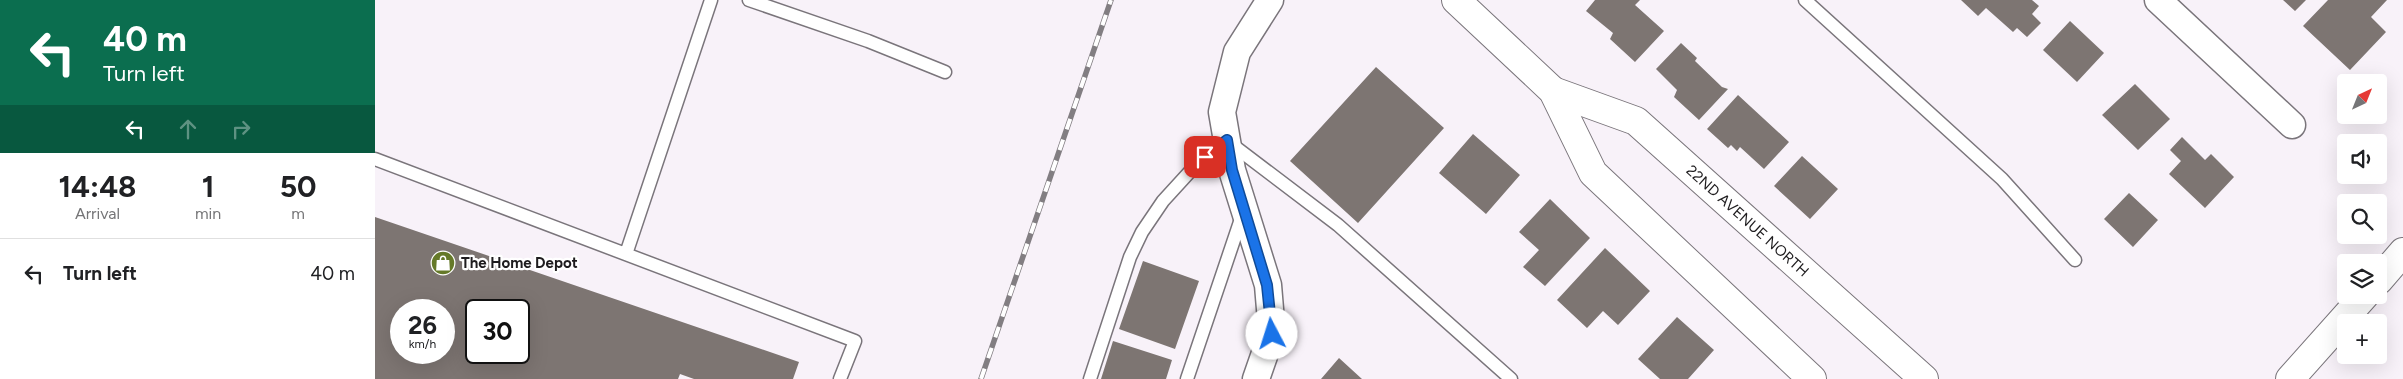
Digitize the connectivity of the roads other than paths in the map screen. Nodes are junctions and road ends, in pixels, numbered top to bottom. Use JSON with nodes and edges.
{"nodes":[{"id":1,"x":711,"y":0,"type":"edge"},
{"id":2,"x":749,"y":0,"type":"edge"},
{"id":3,"x":1270,"y":0,"type":"edge"},
{"id":4,"x":1456,"y":0,"type":"edge"},
{"id":5,"x":1805,"y":0,"type":"edge"},
{"id":6,"x":2158,"y":0,"type":"edge"},
{"id":7,"x":945,"y":72,"type":"dead end"},
{"id":8,"x":1553,"y":91,"type":"junction"},
{"id":9,"x":2292,"y":125,"type":"dead end"},
{"id":10,"x":1227,"y":140,"type":"junction"},
{"id":11,"x":375,"y":159,"type":"edge"},
{"id":12,"x":1245,"y":208,"type":"junction"},
{"id":13,"x":2403,"y":252,"type":"edge"},
{"id":14,"x":626,"y":254,"type":"junction"},
{"id":15,"x":2075,"y":260,"type":"dead end"},
{"id":16,"x":2387,"y":271,"type":"edge"},
{"id":17,"x":2357,"y":304,"type":"edge"},
{"id":18,"x":840,"y":379,"type":"edge"},
{"id":19,"x":1090,"y":379,"type":"edge"},
{"id":20,"x":1187,"y":379,"type":"edge"},
{"id":21,"x":1257,"y":379,"type":"edge"},
{"id":22,"x":1511,"y":379,"type":"edge"},
{"id":23,"x":1812,"y":379,"type":"edge"},
{"id":24,"x":1924,"y":379,"type":"edge"},
{"id":25,"x":2290,"y":379,"type":"edge"}],
"edges":[{"from":1,"to":14,"type":"lane"},
{"from":2,"to":7,"type":"lane"},
{"from":3,"to":10,"type":"street"},
{"from":4,"to":8,"type":"main road","name":"22ND AVENUE NORTH"},
{"from":5,"to":15,"type":"lane"},
{"from":6,"to":9,"type":"street"},
{"from":8,"to":23,"type":"main road","name":"22ND AVENUE NORTH"},
{"from":8,"to":24,"type":"main road","name":"22ND AVENUE NORTH"},
{"from":10,"to":12,"type":"street"},
{"from":10,"to":19,"type":"lane"},
{"from":10,"to":22,"type":"lane"},
{"from":11,"to":14,"type":"lane"},
{"from":12,"to":20,"type":"lane"},
{"from":12,"to":21,"type":"street"},
{"from":13,"to":16,"type":"main road"},
{"from":14,"to":18,"type":"lane"},
{"from":17,"to":25,"type":"main road"}]}
